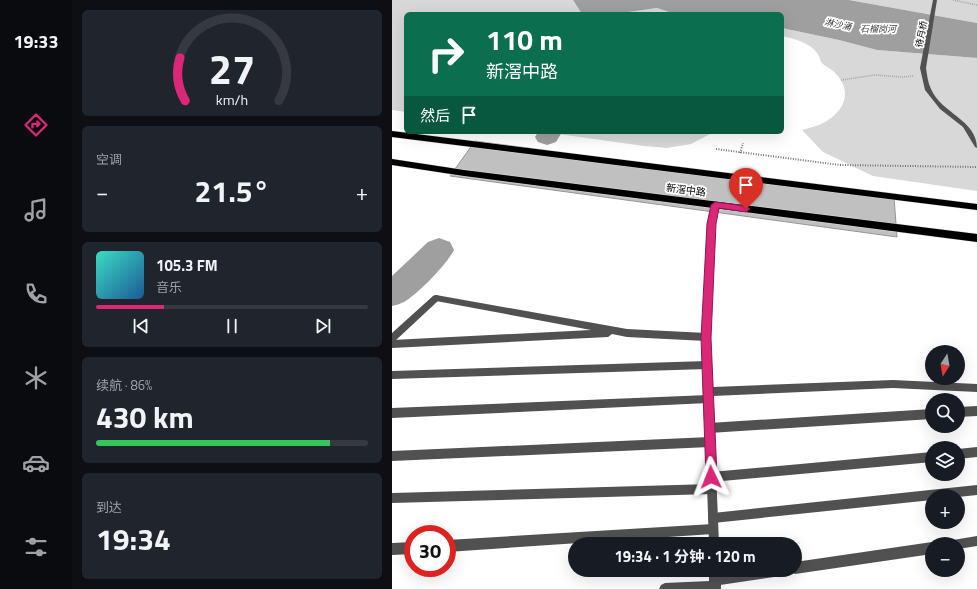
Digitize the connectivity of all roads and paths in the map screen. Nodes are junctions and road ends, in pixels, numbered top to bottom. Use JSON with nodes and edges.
{"nodes":[{"id":1,"x":953,"y":0,"type":"edge"},
{"id":2,"x":935,"y":1,"type":"edge"},
{"id":3,"x":977,"y":5,"type":"edge"},
{"id":4,"x":925,"y":75,"type":"junction"},
{"id":5,"x":841,"y":80,"type":"dead end"},
{"id":6,"x":392,"y":134,"type":"edge"},
{"id":7,"x":744,"y":143,"type":"dead end"},
{"id":8,"x":977,"y":146,"type":"edge"},
{"id":9,"x":716,"y":149,"type":"dead end"},
{"id":10,"x":740,"y":153,"type":"junction"},
{"id":11,"x":392,"y":162,"type":"edge"},
{"id":12,"x":977,"y":167,"type":"edge"},
{"id":13,"x":715,"y":205,"type":"junction"},
{"id":14,"x":977,"y":207,"type":"edge"},
{"id":15,"x":977,"y":238,"type":"edge"},
{"id":16,"x":620,"y":332,"type":"junction"},
{"id":17,"x":392,"y":338,"type":"edge"},
{"id":18,"x":706,"y":338,"type":"junction"},
{"id":19,"x":392,"y":344,"type":"edge"},
{"id":20,"x":707,"y":365,"type":"junction"},
{"id":21,"x":392,"y":375,"type":"edge"},
{"id":22,"x":977,"y":388,"type":"edge"},
{"id":23,"x":708,"y":396,"type":"junction"},
{"id":24,"x":977,"y":411,"type":"edge"},
{"id":25,"x":965,"y":412,"type":"edge"},
{"id":26,"x":392,"y":413,"type":"edge"},
{"id":27,"x":925,"y":414,"type":"edge"},
{"id":28,"x":709,"y":428,"type":"junction"},
{"id":29,"x":710,"y":442,"type":"junction"},
{"id":30,"x":977,"y":452,"type":"edge"},
{"id":31,"x":965,"y":453,"type":"edge"},
{"id":32,"x":392,"y":456,"type":"edge"},
{"id":33,"x":925,"y":458,"type":"edge"},
{"id":34,"x":711,"y":477,"type":"junction"},
{"id":35,"x":712,"y":489,"type":"junction"},
{"id":36,"x":977,"y":490,"type":"edge"},
{"id":37,"x":392,"y":498,"type":"edge"},
{"id":38,"x":713,"y":518,"type":"junction"},
{"id":39,"x":713,"y":529,"type":"junction"},
{"id":40,"x":714,"y":537,"type":"edge"},
{"id":41,"x":977,"y":541,"type":"edge"},
{"id":42,"x":965,"y":543,"type":"edge"},
{"id":43,"x":456,"y":545,"type":"edge"},
{"id":44,"x":404,"y":548,"type":"edge"},
{"id":45,"x":392,"y":549,"type":"edge"},
{"id":46,"x":925,"y":549,"type":"edge"},
{"id":47,"x":802,"y":567,"type":"edge"},
{"id":48,"x":739,"y":577,"type":"edge"},
{"id":49,"x":715,"y":581,"type":"edge"},
{"id":50,"x":665,"y":589,"type":"edge"}],
"edges":[{"from":1,"to":3,"type":"path"},
{"from":2,"to":4,"type":"street","name":"待月桥"},
{"from":4,"to":5,"type":"path"},
{"from":4,"to":8,"type":"street"},
{"from":6,"to":14,"type":"highway","name":"新滘中路"},
{"from":7,"to":10,"type":"path"},
{"from":9,"to":10,"type":"path"},
{"from":10,"to":12,"type":"path"},
{"from":11,"to":13,"type":"highway","name":"新滘中路"},
{"from":13,"to":15,"type":"highway","name":"新滘中路"},
{"from":13,"to":18,"type":"street"},
{"from":16,"to":17,"type":"street"},
{"from":16,"to":18,"type":"street"},
{"from":16,"to":19,"type":"street"},
{"from":18,"to":20,"type":"street"},
{"from":20,"to":21,"type":"street"},
{"from":20,"to":23,"type":"street"},
{"from":22,"to":23,"type":"street"},
{"from":23,"to":26,"type":"street"},
{"from":23,"to":28,"type":"street"},
{"from":24,"to":25,"type":"street"},
{"from":27,"to":28,"type":"street"},
{"from":28,"to":29,"type":"street"},
{"from":29,"to":32,"type":"street"},
{"from":29,"to":34,"type":"street"},
{"from":30,"to":31,"type":"street"},
{"from":33,"to":34,"type":"street"},
{"from":34,"to":35,"type":"street"},
{"from":35,"to":37,"type":"street"},
{"from":35,"to":38,"type":"street"},
{"from":36,"to":38,"type":"street"},
{"from":38,"to":39,"type":"street"},
{"from":39,"to":40,"type":"street"},
{"from":39,"to":43,"type":"street"},
{"from":41,"to":42,"type":"street"},
{"from":44,"to":45,"type":"street"},
{"from":46,"to":47,"type":"street"},
{"from":48,"to":49,"type":"street"},
{"from":49,"to":50,"type":"street"}]}
